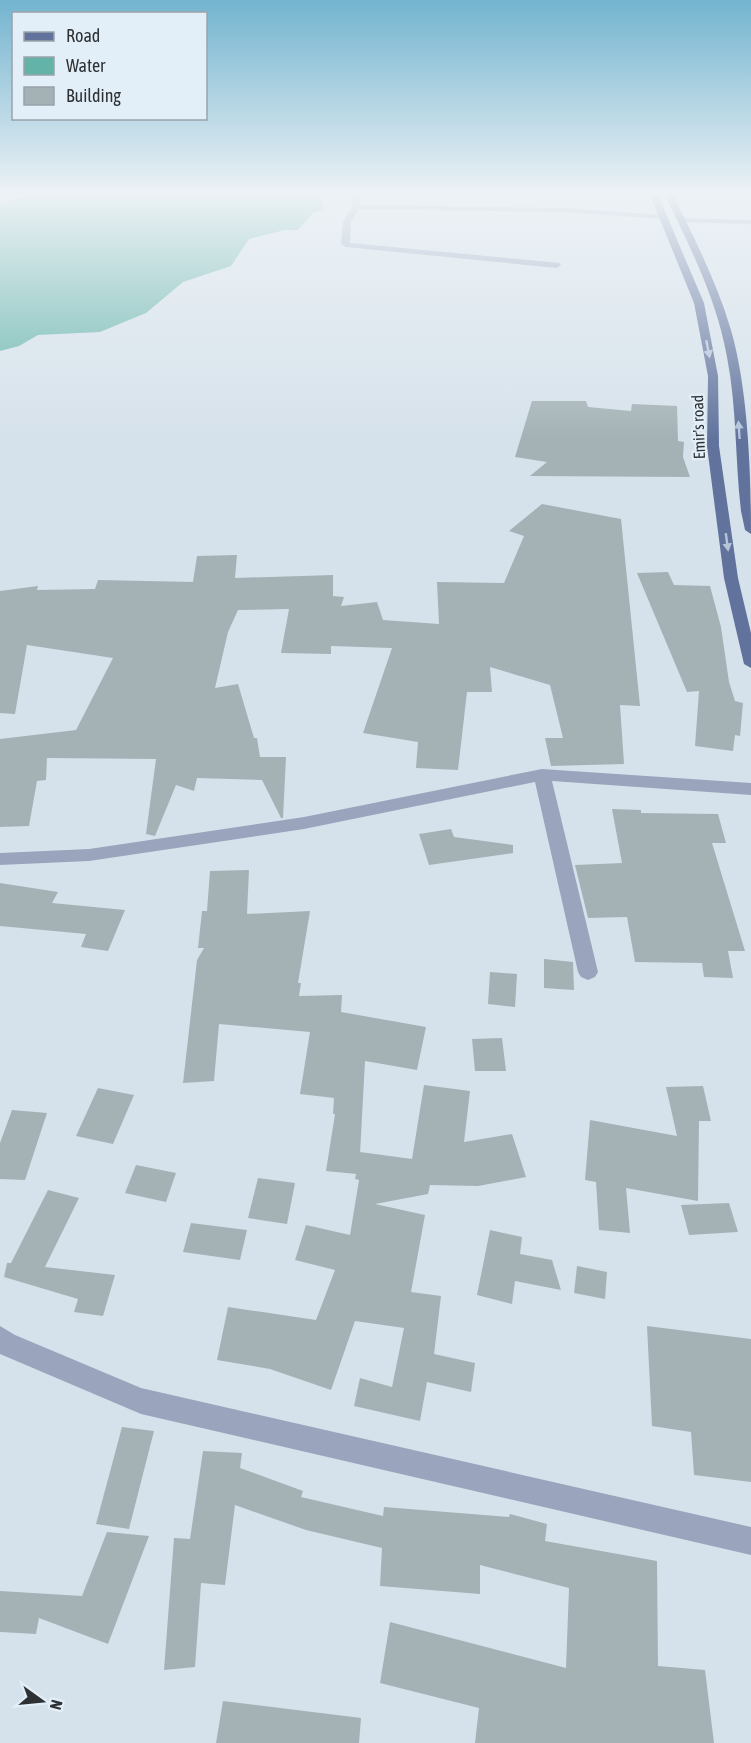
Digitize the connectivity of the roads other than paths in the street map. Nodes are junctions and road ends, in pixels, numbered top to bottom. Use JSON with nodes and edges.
{"nodes":[{"id":1,"x":688,"y":276,"type":"edge"},
{"id":2,"x":706,"y":276,"type":"edge"},
{"id":3,"x":749,"y":509,"type":"edge"},
{"id":4,"x":751,"y":530,"type":"edge"},
{"id":5,"x":751,"y":664,"type":"edge"},
{"id":6,"x":542,"y":775,"type":"junction"},
{"id":7,"x":751,"y":789,"type":"edge"},
{"id":8,"x":0,"y":859,"type":"edge"},
{"id":9,"x":588,"y":972,"type":"dead end"},
{"id":10,"x":0,"y":1339,"type":"edge"},
{"id":11,"x":751,"y":1541,"type":"edge"}],
"edges":[{"from":1,"to":5,"type":"main road","name":"Emir's road","one_way":true},
{"from":3,"to":2,"type":"main road","one_way":true},
{"from":3,"to":4,"type":"main road"},
{"from":6,"to":7,"type":"street"},
{"from":6,"to":8,"type":"street"},
{"from":6,"to":9,"type":"street"},
{"from":10,"to":11,"type":"street"}]}
